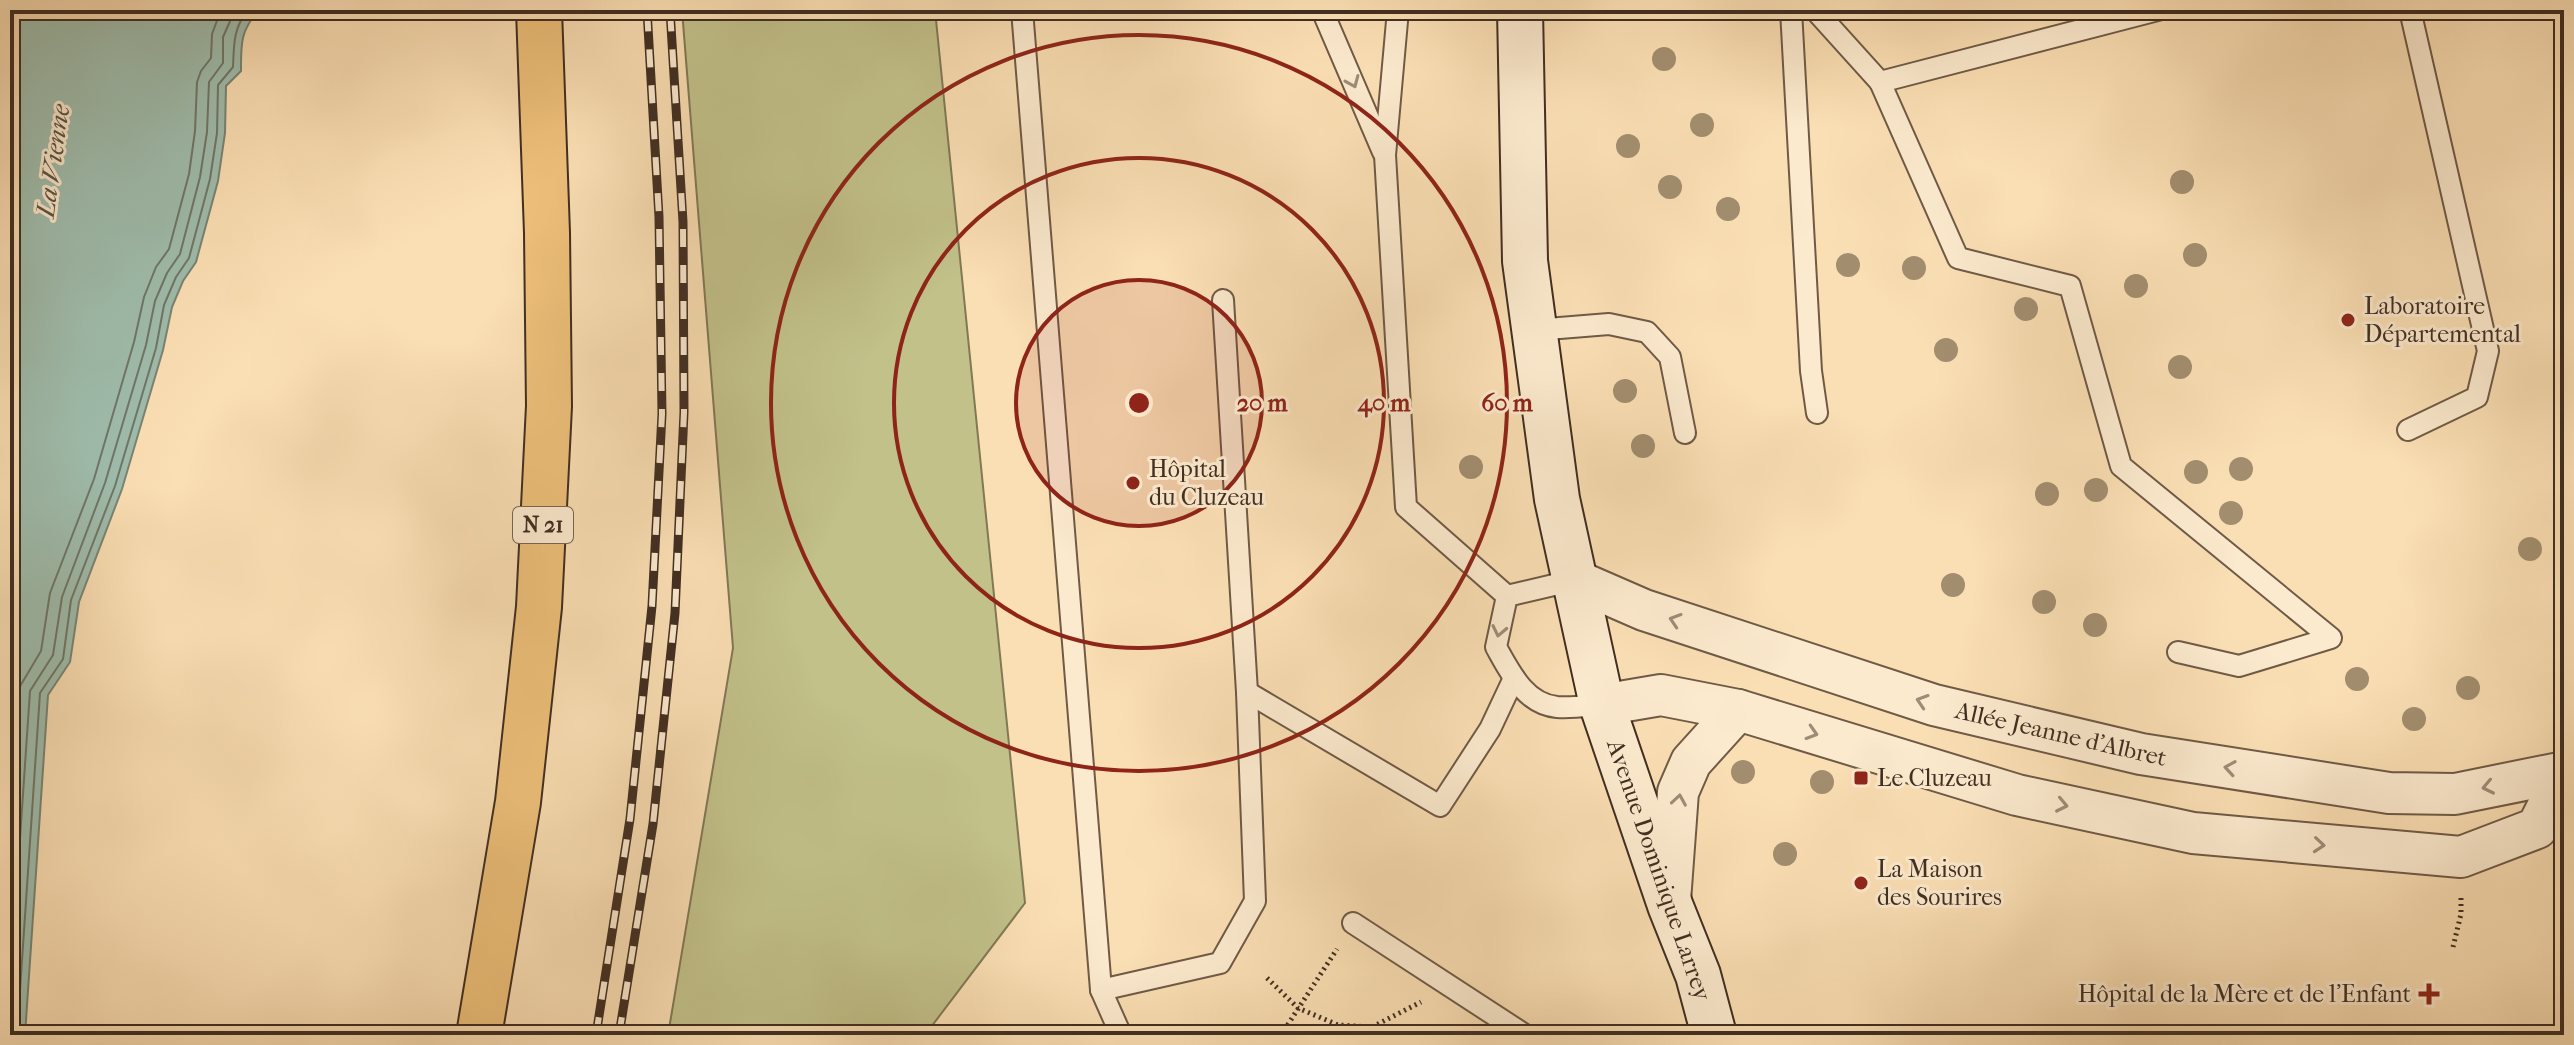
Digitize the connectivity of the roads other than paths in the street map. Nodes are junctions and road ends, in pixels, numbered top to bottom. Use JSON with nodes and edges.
{"nodes":[{"id":1,"x":539,"y":10,"type":"edge"},
{"id":2,"x":1022,"y":10,"type":"edge"},
{"id":3,"x":1322,"y":10,"type":"edge"},
{"id":4,"x":1398,"y":10,"type":"edge"},
{"id":5,"x":1520,"y":10,"type":"edge"},
{"id":6,"x":1791,"y":10,"type":"edge"},
{"id":7,"x":1815,"y":10,"type":"edge"},
{"id":8,"x":2158,"y":10,"type":"edge"},
{"id":9,"x":2410,"y":10,"type":"edge"},
{"id":10,"x":1880,"y":82,"type":"junction"},
{"id":11,"x":1385,"y":155,"type":"junction"},
{"id":12,"x":1223,"y":300,"type":"dead end"},
{"id":13,"x":1535,"y":330,"type":"junction"},
{"id":14,"x":1817,"y":413,"type":"dead end"},
{"id":15,"x":2408,"y":430,"type":"dead end"},
{"id":16,"x":1685,"y":433,"type":"dead end"},
{"id":17,"x":1575,"y":580,"type":"junction"},
{"id":18,"x":1507,"y":596,"type":"junction"},
{"id":19,"x":2178,"y":652,"type":"dead end"},
{"id":20,"x":1514,"y":678,"type":"junction"},
{"id":21,"x":1247,"y":692,"type":"junction"},
{"id":22,"x":1602,"y":705,"type":"junction"},
{"id":23,"x":1738,"y":710,"type":"junction"},
{"id":24,"x":2564,"y":773,"type":"edge"},
{"id":25,"x":1670,"y":905,"type":"junction"},
{"id":26,"x":1353,"y":923,"type":"road end"},
{"id":27,"x":1101,"y":990,"type":"junction"},
{"id":28,"x":479,"y":1035,"type":"edge"},
{"id":29,"x":1121,"y":1035,"type":"edge"},
{"id":30,"x":1525,"y":1035,"type":"edge"},
{"id":31,"x":1714,"y":1035,"type":"edge"}],
"edges":[{"from":1,"to":28,"type":"main road","number":"N 21"},
{"from":2,"to":27,"type":"lane"},
{"from":3,"to":11,"type":"lane","one_way":true},
{"from":4,"to":11,"type":"lane"},
{"from":5,"to":13,"type":"main road","name":"Avenue Dominique Larrey"},
{"from":6,"to":14,"type":"lane"},
{"from":7,"to":10,"type":"lane"},
{"from":8,"to":10,"type":"lane"},
{"from":9,"to":15,"type":"lane"},
{"from":10,"to":19,"type":"lane"},
{"from":11,"to":18,"type":"lane"},
{"from":12,"to":21,"type":"lane"},
{"from":13,"to":16,"type":"lane"},
{"from":13,"to":17,"type":"main road","name":"Avenue Dominique Larrey"},
{"from":17,"to":18,"type":"lane"},
{"from":17,"to":22,"type":"main road","name":"Avenue Dominique Larrey"},
{"from":24,"to":17,"type":"street","name":"Allée Jeanne d'Albret","one_way":true},
{"from":18,"to":20,"type":"lane","one_way":true},
{"from":20,"to":21,"type":"lane"},
{"from":20,"to":22,"type":"lane"},
{"from":21,"to":27,"type":"lane"},
{"from":22,"to":23,"type":"street","name":"Allée Jeanne d'Albret"},
{"from":22,"to":25,"type":"main road","name":"Avenue Dominique Larrey"},
{"from":23,"to":24,"type":"street","name":"Allée Jeanne d'Albret","one_way":true},
{"from":25,"to":23,"type":"street","one_way":true},
{"from":25,"to":31,"type":"main road","name":"Avenue Dominique Larrey"},
{"from":26,"to":30,"type":"lane"},
{"from":27,"to":29,"type":"lane"}]}
